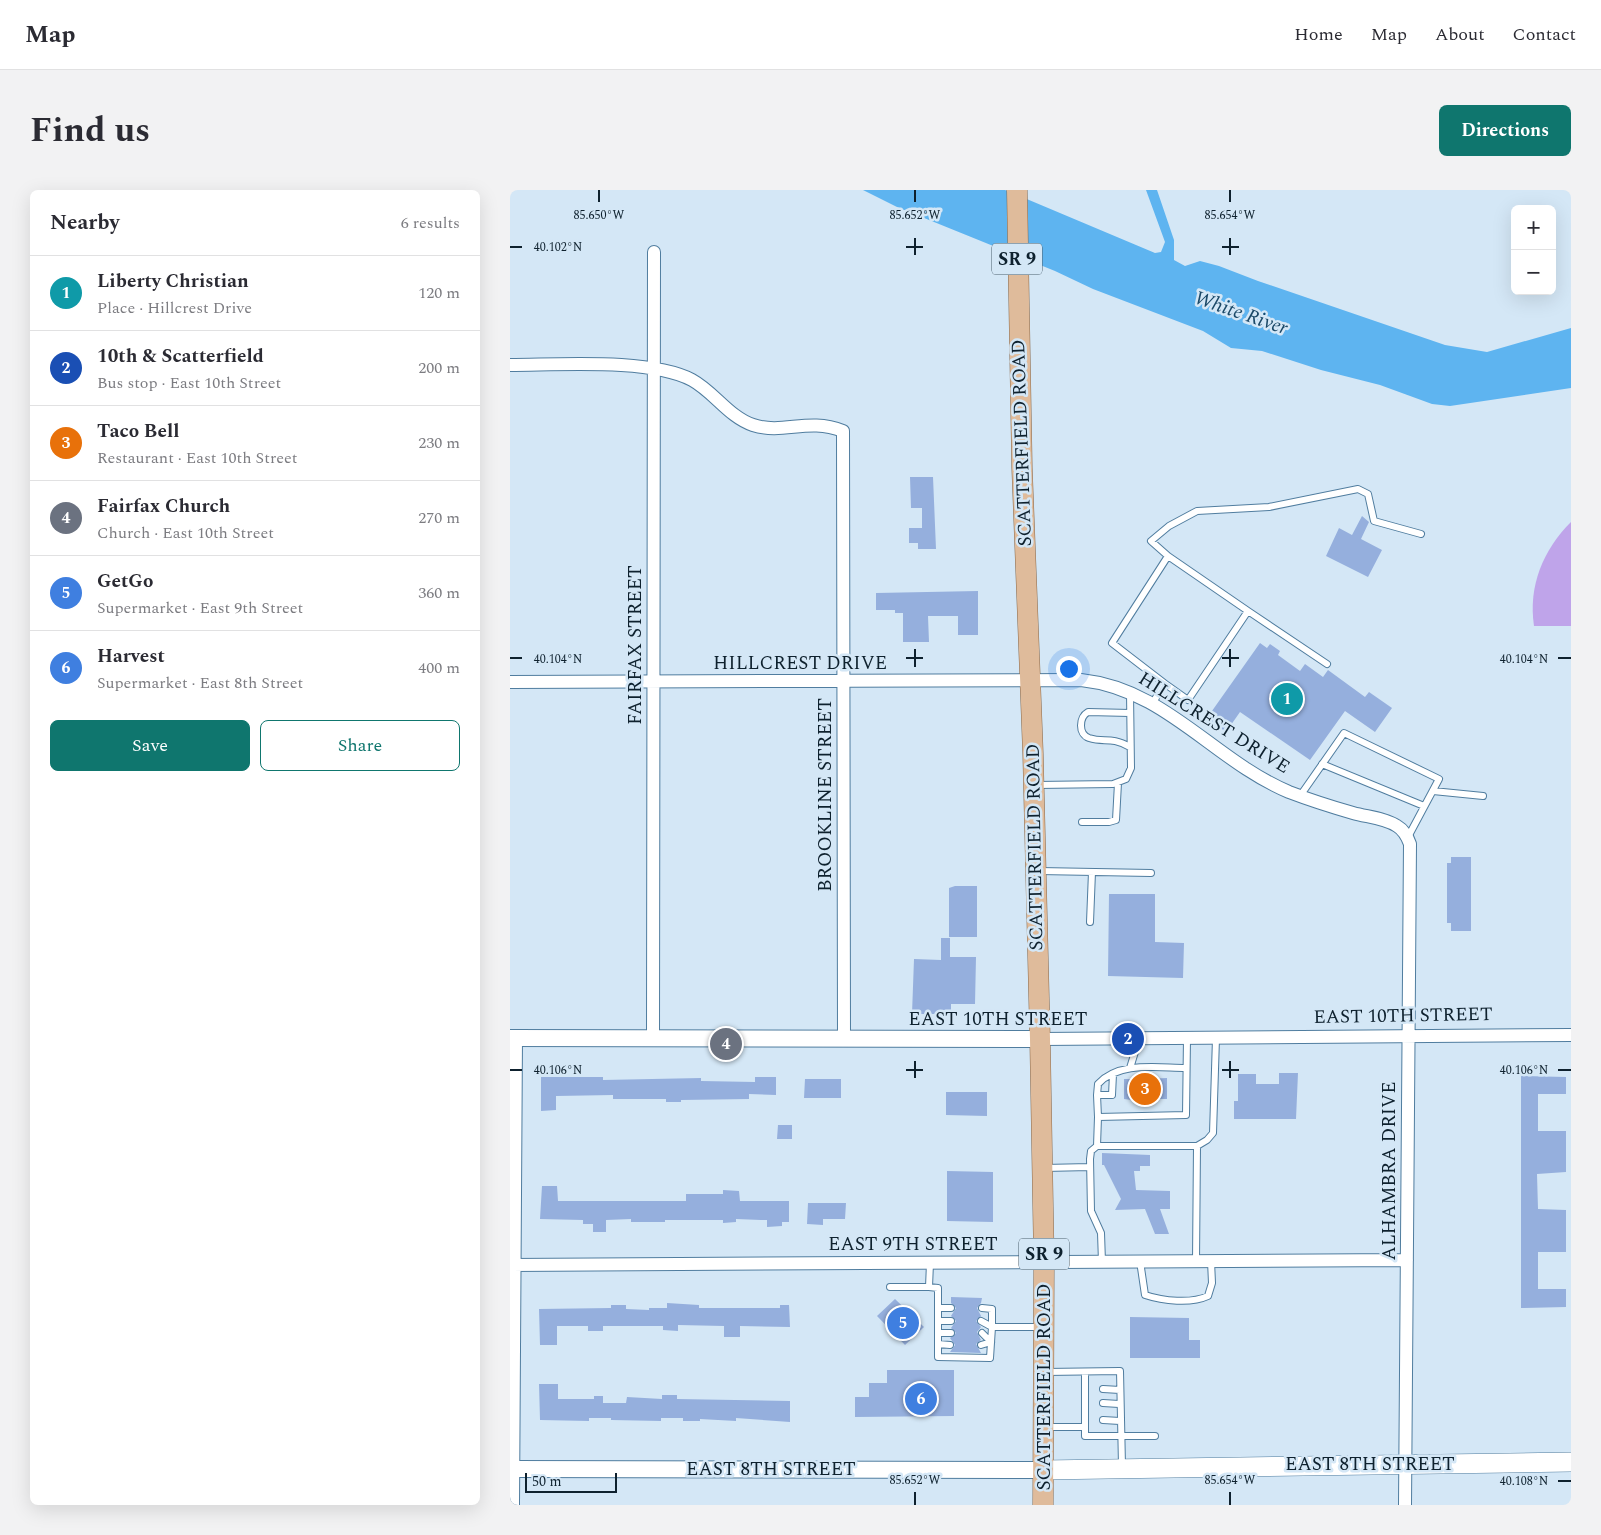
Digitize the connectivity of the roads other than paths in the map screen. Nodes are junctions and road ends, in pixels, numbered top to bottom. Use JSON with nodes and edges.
{"nodes":[{"id":1,"x":1017,"y":190,"type":"edge"},
{"id":2,"x":654,"y":252,"type":"dead end"},
{"id":3,"x":510,"y":365,"type":"edge"},
{"id":4,"x":654,"y":369,"type":"junction"},
{"id":5,"x":1420,"y":534,"type":"dead end"},
{"id":6,"x":1168,"y":556,"type":"junction"},
{"id":7,"x":1248,"y":611,"type":"junction"},
{"id":8,"x":1327,"y":664,"type":"dead end"},
{"id":9,"x":1030,"y":680,"type":"junction"},
{"id":10,"x":510,"y":682,"type":"edge"},
{"id":11,"x":653,"y":682,"type":"junction"},
{"id":12,"x":844,"y":682,"type":"junction"},
{"id":13,"x":1164,"y":683,"type":"junction"},
{"id":14,"x":1130,"y":692,"type":"junction"},
{"id":15,"x":1153,"y":703,"type":"junction"},
{"id":16,"x":1130,"y":713,"type":"junction"},
{"id":17,"x":1130,"y":747,"type":"junction"},
{"id":18,"x":1322,"y":764,"type":"junction"},
{"id":19,"x":1118,"y":783,"type":"junction"},
{"id":20,"x":1034,"y":785,"type":"junction"},
{"id":21,"x":1432,"y":791,"type":"junction"},
{"id":22,"x":1300,"y":796,"type":"junction"},
{"id":23,"x":1483,"y":796,"type":"dead end"},
{"id":24,"x":1424,"y":806,"type":"junction"},
{"id":25,"x":1082,"y":822,"type":"dead end"},
{"id":26,"x":1408,"y":837,"type":"junction"},
{"id":27,"x":1036,"y":871,"type":"junction"},
{"id":28,"x":1092,"y":872,"type":"junction"},
{"id":29,"x":1151,"y":872,"type":"dead end"},
{"id":30,"x":1090,"y":922,"type":"dead end"},
{"id":31,"x":1571,"y":1035,"type":"edge"},
{"id":32,"x":1408,"y":1037,"type":"junction"},
{"id":33,"x":513,"y":1038,"type":"edge"},
{"id":34,"x":653,"y":1038,"type":"junction"},
{"id":35,"x":1139,"y":1038,"type":"junction"},
{"id":36,"x":1187,"y":1038,"type":"junction"},
{"id":37,"x":1216,"y":1038,"type":"junction"},
{"id":38,"x":844,"y":1039,"type":"junction"},
{"id":39,"x":1040,"y":1039,"type":"junction"},
{"id":40,"x":1130,"y":1068,"type":"junction"},
{"id":41,"x":1186,"y":1068,"type":"junction"},
{"id":42,"x":1113,"y":1074,"type":"junction"},
{"id":43,"x":1097,"y":1095,"type":"junction"},
{"id":44,"x":1098,"y":1117,"type":"junction"},
{"id":45,"x":1096,"y":1146,"type":"junction"},
{"id":46,"x":1197,"y":1146,"type":"junction"},
{"id":47,"x":1090,"y":1167,"type":"junction"},
{"id":48,"x":1042,"y":1168,"type":"junction"},
{"id":49,"x":1407,"y":1260,"type":"junction"},
{"id":50,"x":1140,"y":1261,"type":"junction"},
{"id":51,"x":1196,"y":1261,"type":"junction"},
{"id":52,"x":1211,"y":1261,"type":"junction"},
{"id":53,"x":1044,"y":1262,"type":"junction"},
{"id":54,"x":1102,"y":1262,"type":"junction"},
{"id":55,"x":930,"y":1263,"type":"junction"},
{"id":56,"x":512,"y":1266,"type":"edge"},
{"id":57,"x":890,"y":1287,"type":"dead end"},
{"id":58,"x":929,"y":1288,"type":"junction"},
{"id":59,"x":938,"y":1308,"type":"junction"},
{"id":60,"x":952,"y":1308,"type":"dead end"},
{"id":61,"x":982,"y":1308,"type":"dead end"},
{"id":62,"x":938,"y":1321,"type":"junction"},
{"id":63,"x":951,"y":1321,"type":"dead end"},
{"id":64,"x":981,"y":1321,"type":"dead end"},
{"id":65,"x":992,"y":1327,"type":"junction"},
{"id":66,"x":1043,"y":1327,"type":"junction"},
{"id":67,"x":938,"y":1332,"type":"junction"},
{"id":68,"x":951,"y":1333,"type":"dead end"},
{"id":69,"x":982,"y":1333,"type":"dead end"},
{"id":70,"x":992,"y":1342,"type":"junction"},
{"id":71,"x":938,"y":1344,"type":"junction"},
{"id":72,"x":950,"y":1345,"type":"dead end"},
{"id":73,"x":981,"y":1345,"type":"dead end"},
{"id":74,"x":1043,"y":1372,"type":"junction"},
{"id":75,"x":1085,"y":1372,"type":"junction"},
{"id":76,"x":1104,"y":1389,"type":"dead end"},
{"id":77,"x":1120,"y":1390,"type":"junction"},
{"id":78,"x":1103,"y":1403,"type":"dead end"},
{"id":79,"x":1119,"y":1404,"type":"junction"},
{"id":80,"x":1103,"y":1420,"type":"dead end"},
{"id":81,"x":1120,"y":1421,"type":"junction"},
{"id":82,"x":1086,"y":1422,"type":"junction"},
{"id":83,"x":1043,"y":1427,"type":"junction"},
{"id":84,"x":1120,"y":1436,"type":"junction"},
{"id":85,"x":1155,"y":1436,"type":"dead end"},
{"id":86,"x":1571,"y":1462,"type":"edge"},
{"id":87,"x":1406,"y":1463,"type":"junction"},
{"id":88,"x":512,"y":1468,"type":"edge"},
{"id":89,"x":1122,"y":1468,"type":"junction"},
{"id":90,"x":1043,"y":1470,"type":"junction"},
{"id":91,"x":513,"y":1505,"type":"edge"},
{"id":92,"x":1044,"y":1505,"type":"edge"},
{"id":93,"x":1405,"y":1505,"type":"edge"}],
"edges":[{"from":1,"to":9,"type":"main road","name":"SCATTERFIELD ROAD","number":"SR 9"},
{"from":2,"to":4,"type":"street","name":"FAIRFAX STREET"},
{"from":3,"to":4,"type":"street"},
{"from":4,"to":11,"type":"street","name":"FAIRFAX STREET"},
{"from":4,"to":12,"type":"street","name":"BROOKLINE STREET"},
{"from":5,"to":6,"type":"lane"},
{"from":6,"to":7,"type":"lane"},
{"from":6,"to":13,"type":"lane"},
{"from":7,"to":8,"type":"lane"},
{"from":7,"to":13,"type":"lane"},
{"from":9,"to":12,"type":"street","name":"HILLCREST DRIVE"},
{"from":9,"to":14,"type":"street","name":"HILLCREST DRIVE"},
{"from":9,"to":20,"type":"main road","name":"SCATTERFIELD ROAD","number":"SR 9"},
{"from":10,"to":11,"type":"street","name":"HILLCREST DRIVE"},
{"from":11,"to":12,"type":"street","name":"HILLCREST DRIVE"},
{"from":11,"to":34,"type":"street","name":"FAIRFAX STREET"},
{"from":12,"to":38,"type":"street","name":"BROOKLINE STREET"},
{"from":13,"to":15,"type":"lane"},
{"from":14,"to":15,"type":"street","name":"HILLCREST DRIVE"},
{"from":14,"to":16,"type":"lane"},
{"from":15,"to":22,"type":"street","name":"HILLCREST DRIVE"},
{"from":16,"to":17,"type":"lane"},
{"from":16,"to":17,"type":"lane"},
{"from":17,"to":19,"type":"lane"},
{"from":18,"to":21,"type":"lane"},
{"from":18,"to":22,"type":"lane"},
{"from":18,"to":24,"type":"lane"},
{"from":19,"to":20,"type":"lane"},
{"from":19,"to":25,"type":"lane"},
{"from":20,"to":27,"type":"main road","name":"SCATTERFIELD ROAD","number":"SR 9"},
{"from":21,"to":23,"type":"lane"},
{"from":21,"to":24,"type":"lane"},
{"from":22,"to":26,"type":"street","name":"HILLCREST DRIVE"},
{"from":24,"to":26,"type":"lane"},
{"from":26,"to":32,"type":"street","name":"ALHAMBRA DRIVE"},
{"from":27,"to":28,"type":"lane"},
{"from":27,"to":39,"type":"main road","name":"SCATTERFIELD ROAD","number":"SR 9"},
{"from":28,"to":29,"type":"lane"},
{"from":28,"to":30,"type":"lane"},
{"from":31,"to":32,"type":"street","name":"EAST 10TH STREET"},
{"from":32,"to":37,"type":"street","name":"EAST 10TH STREET"},
{"from":32,"to":49,"type":"street","name":"ALHAMBRA DRIVE"},
{"from":33,"to":34,"type":"street","name":"EAST 10TH STREET"},
{"from":33,"to":56,"type":"street"},
{"from":34,"to":38,"type":"street","name":"EAST 10TH STREET"},
{"from":35,"to":36,"type":"street","name":"EAST 10TH STREET"},
{"from":35,"to":39,"type":"street","name":"EAST 10TH STREET"},
{"from":35,"to":40,"type":"lane"},
{"from":36,"to":37,"type":"street","name":"EAST 10TH STREET"},
{"from":36,"to":41,"type":"lane"},
{"from":37,"to":46,"type":"lane"},
{"from":38,"to":39,"type":"street","name":"EAST 10TH STREET"},
{"from":39,"to":48,"type":"main road","name":"SCATTERFIELD ROAD","number":"SR 9"},
{"from":40,"to":41,"type":"lane"},
{"from":40,"to":42,"type":"lane"},
{"from":41,"to":44,"type":"lane"},
{"from":42,"to":43,"type":"lane"},
{"from":42,"to":43,"type":"lane"},
{"from":43,"to":44,"type":"lane"},
{"from":44,"to":45,"type":"lane"},
{"from":45,"to":46,"type":"lane"},
{"from":45,"to":47,"type":"lane"},
{"from":46,"to":51,"type":"lane"},
{"from":47,"to":48,"type":"lane"},
{"from":47,"to":54,"type":"lane"},
{"from":48,"to":53,"type":"main road","name":"SCATTERFIELD ROAD","number":"SR 9"},
{"from":49,"to":52,"type":"street","name":"EAST 9TH STREET"},
{"from":49,"to":87,"type":"street","name":"ALHAMBRA DRIVE"},
{"from":50,"to":51,"type":"street","name":"EAST 9TH STREET"},
{"from":50,"to":52,"type":"lane"},
{"from":50,"to":54,"type":"street","name":"EAST 9TH STREET"},
{"from":51,"to":52,"type":"street","name":"EAST 9TH STREET"},
{"from":53,"to":54,"type":"street","name":"EAST 9TH STREET"},
{"from":53,"to":55,"type":"street","name":"EAST 9TH STREET"},
{"from":53,"to":66,"type":"main road","name":"SCATTERFIELD ROAD","number":"SR 9"},
{"from":55,"to":56,"type":"street","name":"EAST 9TH STREET"},
{"from":55,"to":58,"type":"lane"},
{"from":56,"to":88,"type":"street"},
{"from":57,"to":58,"type":"lane"},
{"from":58,"to":59,"type":"lane"},
{"from":59,"to":60,"type":"lane"},
{"from":59,"to":62,"type":"lane"},
{"from":61,"to":65,"type":"lane"},
{"from":62,"to":63,"type":"lane"},
{"from":62,"to":67,"type":"lane"},
{"from":64,"to":65,"type":"lane"},
{"from":65,"to":66,"type":"lane"},
{"from":65,"to":70,"type":"lane"},
{"from":66,"to":74,"type":"main road","name":"SCATTERFIELD ROAD","number":"SR 9"},
{"from":67,"to":68,"type":"lane"},
{"from":67,"to":71,"type":"lane"},
{"from":69,"to":70,"type":"lane"},
{"from":70,"to":71,"type":"lane"},
{"from":70,"to":73,"type":"lane"},
{"from":71,"to":72,"type":"lane"},
{"from":74,"to":75,"type":"lane"},
{"from":74,"to":83,"type":"main road","name":"SCATTERFIELD ROAD","number":"SR 9"},
{"from":75,"to":77,"type":"lane"},
{"from":75,"to":82,"type":"lane"},
{"from":76,"to":77,"type":"lane"},
{"from":77,"to":79,"type":"lane"},
{"from":78,"to":79,"type":"lane"},
{"from":79,"to":81,"type":"lane"},
{"from":80,"to":81,"type":"lane"},
{"from":81,"to":84,"type":"lane"},
{"from":82,"to":83,"type":"lane"},
{"from":82,"to":84,"type":"lane"},
{"from":83,"to":90,"type":"main road","name":"SCATTERFIELD ROAD","number":"SR 9"},
{"from":84,"to":85,"type":"lane"},
{"from":84,"to":89,"type":"lane"},
{"from":86,"to":87,"type":"main road","name":"EAST 8TH STREET"},
{"from":87,"to":89,"type":"main road","name":"EAST 8TH STREET"},
{"from":87,"to":93,"type":"street","name":"ALHAMBRA DRIVE"},
{"from":88,"to":90,"type":"street","name":"EAST 8TH STREET"},
{"from":88,"to":91,"type":"street"},
{"from":89,"to":90,"type":"main road","name":"EAST 8TH STREET"},
{"from":90,"to":92,"type":"main road","name":"SCATTERFIELD ROAD","number":"SR 9"}]}
